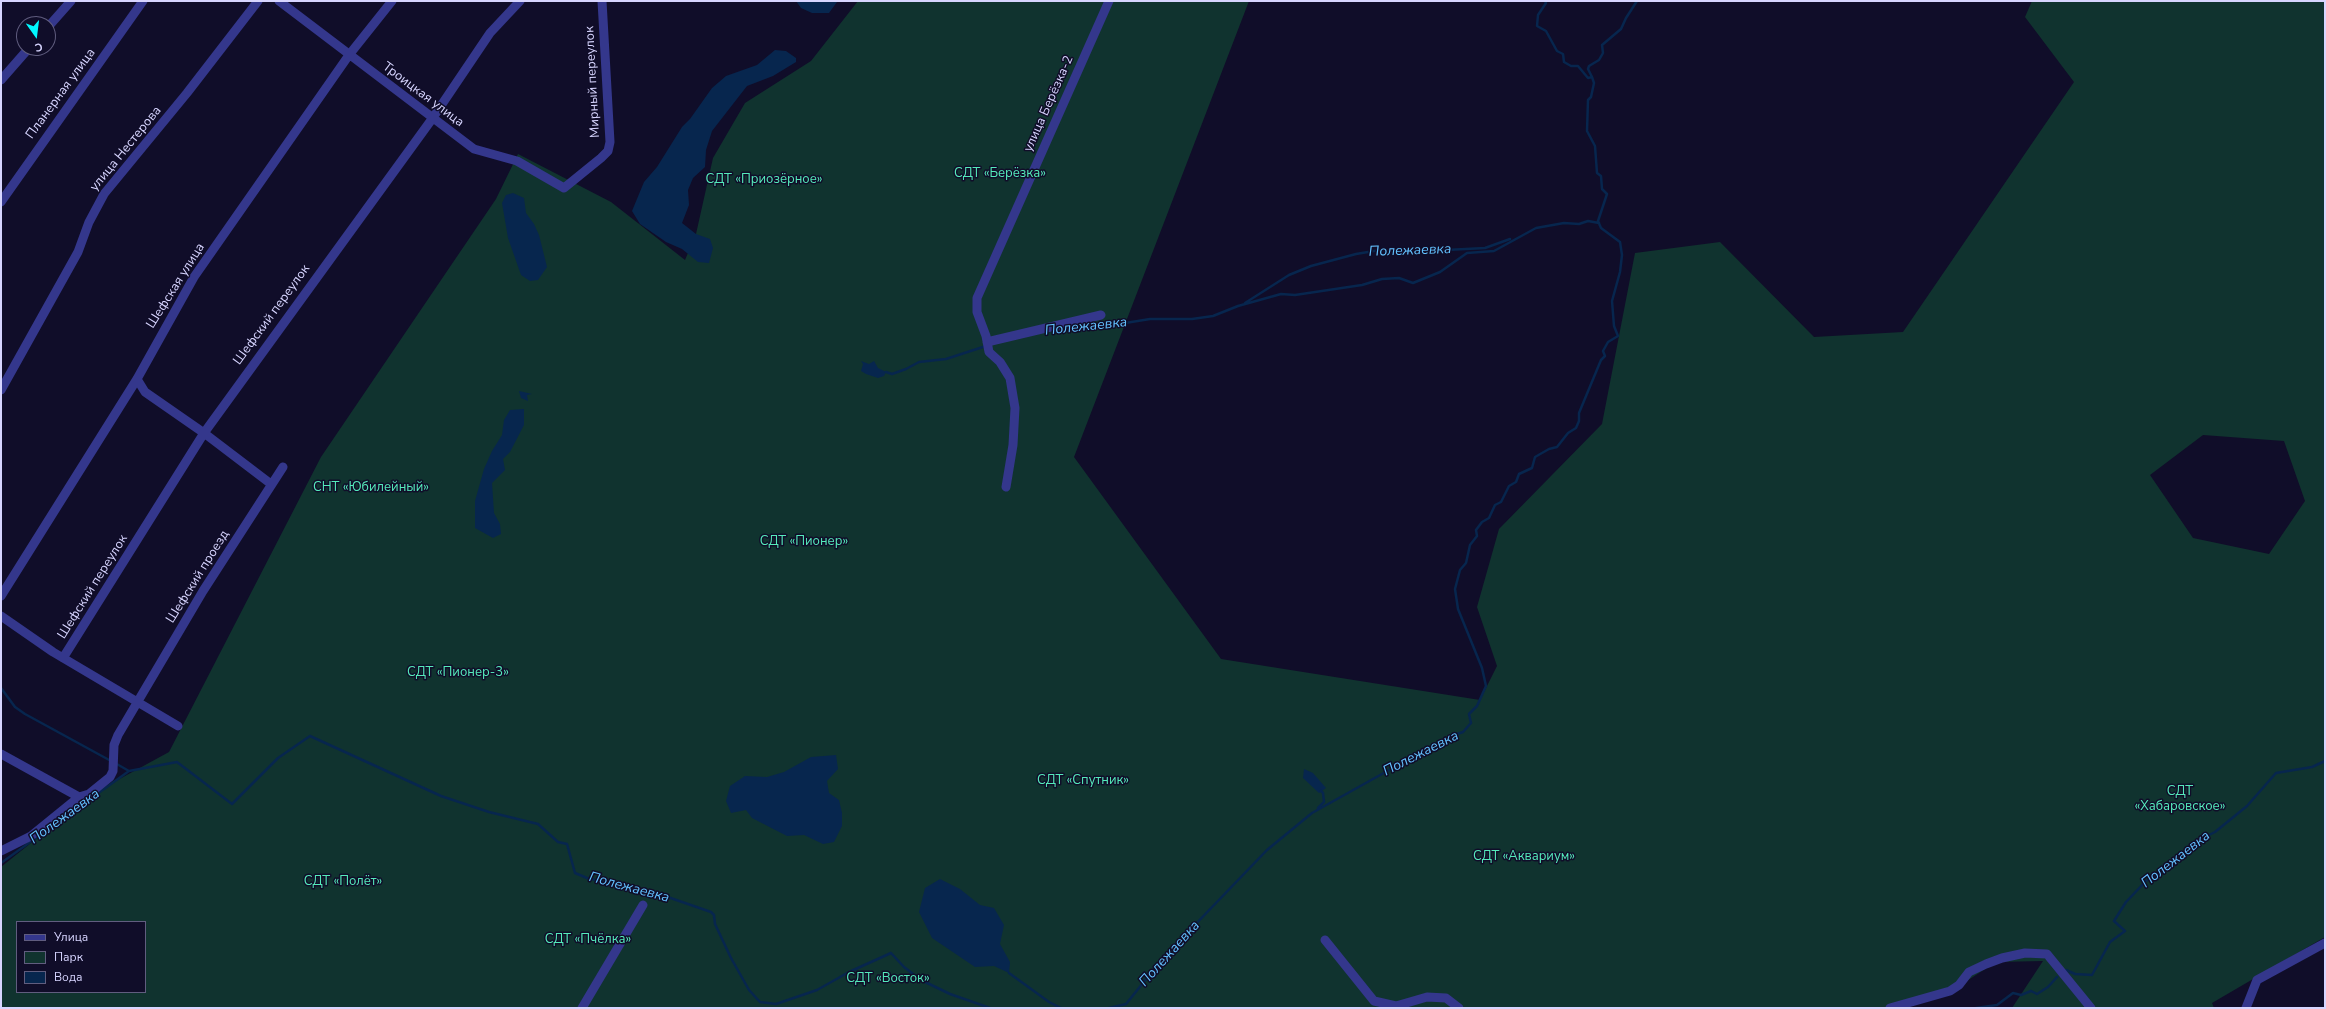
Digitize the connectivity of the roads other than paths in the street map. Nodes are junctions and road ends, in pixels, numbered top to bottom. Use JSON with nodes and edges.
{"nodes":[{"id":1,"x":72,"y":1,"type":"edge"},
{"id":2,"x":143,"y":1,"type":"edge"},
{"id":3,"x":258,"y":1,"type":"edge"},
{"id":4,"x":279,"y":1,"type":"edge"},
{"id":5,"x":392,"y":1,"type":"edge"},
{"id":6,"x":520,"y":1,"type":"edge"},
{"id":7,"x":602,"y":1,"type":"edge"},
{"id":8,"x":1109,"y":1,"type":"edge"},
{"id":9,"x":56,"y":18,"type":"edge"},
{"id":10,"x":349,"y":55,"type":"junction"},
{"id":11,"x":22,"y":56,"type":"edge"},
{"id":12,"x":1,"y":80,"type":"edge"},
{"id":13,"x":432,"y":119,"type":"junction"},
{"id":14,"x":564,"y":188,"type":"joint"},
{"id":15,"x":1,"y":202,"type":"edge"},
{"id":16,"x":1101,"y":314,"type":"dead end"},
{"id":17,"x":987,"y":342,"type":"junction"},
{"id":18,"x":137,"y":379,"type":"junction"},
{"id":19,"x":1,"y":390,"type":"edge"},
{"id":20,"x":204,"y":433,"type":"junction"},
{"id":21,"x":283,"y":467,"type":"dead end"},
{"id":22,"x":272,"y":484,"type":"junction"},
{"id":23,"x":1006,"y":487,"type":"dead end"},
{"id":24,"x":1,"y":596,"type":"edge"},
{"id":25,"x":1,"y":616,"type":"edge"},
{"id":26,"x":63,"y":658,"type":"junction"},
{"id":27,"x":137,"y":702,"type":"junction"},
{"id":28,"x":178,"y":726,"type":"dead end"},
{"id":29,"x":1,"y":754,"type":"edge"},
{"id":30,"x":79,"y":798,"type":"junction"},
{"id":31,"x":1,"y":851,"type":"edge"},
{"id":32,"x":643,"y":905,"type":"dead end"},
{"id":33,"x":1325,"y":940,"type":"dead end"},
{"id":34,"x":2325,"y":943,"type":"edge"},
{"id":35,"x":582,"y":1008,"type":"edge"},
{"id":36,"x":1459,"y":1008,"type":"edge"},
{"id":37,"x":1890,"y":1008,"type":"edge"},
{"id":38,"x":2091,"y":1008,"type":"edge"},
{"id":39,"x":2246,"y":1008,"type":"edge"}],
"edges":[{"from":1,"to":9,"type":"street"},
{"from":2,"to":15,"type":"street","name":"Планерная улица"},
{"from":3,"to":19,"type":"street","name":"улица Нестерова"},
{"from":4,"to":10,"type":"street","name":"Троицкая улица"},
{"from":5,"to":10,"type":"street","name":"Шефская улица"},
{"from":6,"to":13,"type":"street","name":"Шефский переулок"},
{"from":7,"to":14,"type":"street","name":"Мирный переулок"},
{"from":8,"to":17,"type":"street","name":"улица Берёзка-2"},
{"from":10,"to":13,"type":"street","name":"Троицкая улица"},
{"from":10,"to":18,"type":"street","name":"Шефская улица"},
{"from":11,"to":12,"type":"street"},
{"from":13,"to":14,"type":"street","name":"Троицкая улица"},
{"from":13,"to":20,"type":"street","name":"Шефский переулок"},
{"from":16,"to":17,"type":"street"},
{"from":17,"to":23,"type":"street","name":"улица Берёзка-2"},
{"from":18,"to":20,"type":"street"},
{"from":18,"to":24,"type":"street","name":"Шефская улица"},
{"from":20,"to":22,"type":"street"},
{"from":20,"to":26,"type":"street","name":"Шефский переулок"},
{"from":21,"to":22,"type":"street","name":"Шефский проезд"},
{"from":22,"to":27,"type":"street","name":"Шефский проезд"},
{"from":25,"to":26,"type":"street"},
{"from":26,"to":27,"type":"street"},
{"from":27,"to":28,"type":"street"},
{"from":27,"to":30,"type":"street"},
{"from":29,"to":30,"type":"street"},
{"from":30,"to":31,"type":"street"},
{"from":32,"to":35,"type":"street"},
{"from":33,"to":36,"type":"street"},
{"from":34,"to":39,"type":"street"},
{"from":37,"to":38,"type":"street"}]}
